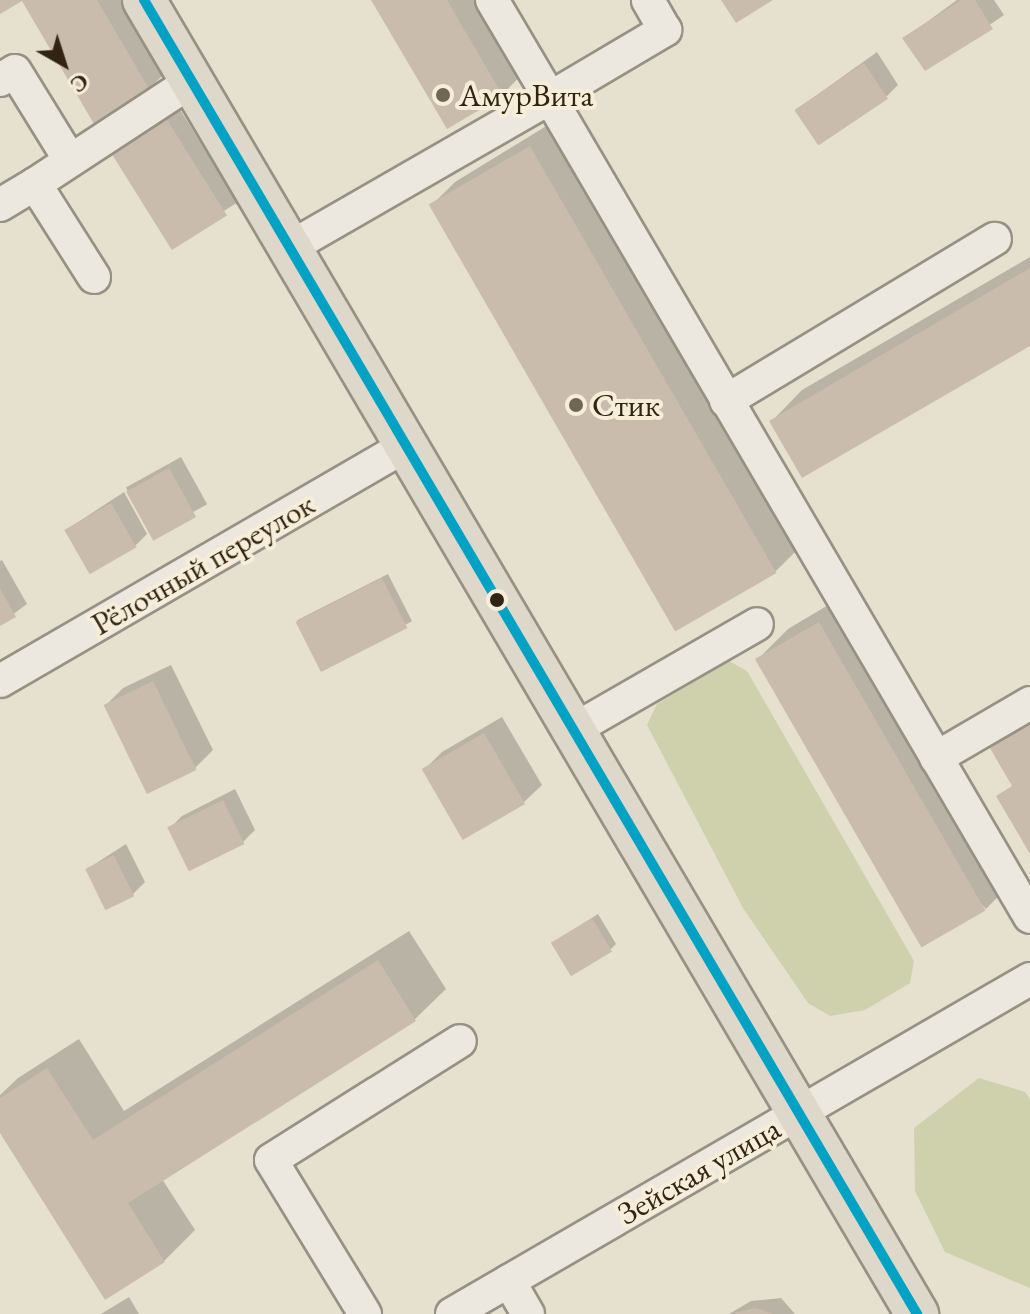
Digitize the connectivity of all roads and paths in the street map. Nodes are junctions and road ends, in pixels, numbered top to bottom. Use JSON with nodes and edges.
{"nodes":[{"id":1,"x":144,"y":0,"type":"edge"},
{"id":2,"x":492,"y":0,"type":"edge"},
{"id":3,"x":648,"y":0,"type":"edge"},
{"id":4,"x":0,"y":80,"type":"edge"},
{"id":5,"x":192,"y":81,"type":"junction"},
{"id":6,"x":550,"y":98,"type":"junction"},
{"id":7,"x":70,"y":160,"type":"junction"},
{"id":8,"x":35,"y":184,"type":"junction"},
{"id":9,"x":0,"y":205,"type":"edge"},
{"id":10,"x":995,"y":239,"type":"dead end"},
{"id":11,"x":289,"y":248,"type":"junction"},
{"id":12,"x":94,"y":277,"type":"dead end"},
{"id":13,"x":726,"y":401,"type":"junction"},
{"id":14,"x":406,"y":446,"type":"junction"},
{"id":15,"x":757,"y":624,"type":"dead end"},
{"id":16,"x":0,"y":681,"type":"edge"},
{"id":17,"x":1030,"y":703,"type":"edge"},
{"id":18,"x":573,"y":730,"type":"junction"},
{"id":19,"x":936,"y":758,"type":"junction"},
{"id":20,"x":1030,"y":917,"type":"edge"},
{"id":21,"x":1030,"y":979,"type":"edge"},
{"id":22,"x":460,"y":1041,"type":"dead end"},
{"id":23,"x":799,"y":1113,"type":"junction"},
{"id":24,"x":509,"y":1281,"type":"junction"},
{"id":25,"x":365,"y":1314,"type":"edge"},
{"id":26,"x":452,"y":1314,"type":"edge"},
{"id":27,"x":528,"y":1314,"type":"edge"},
{"id":28,"x":917,"y":1314,"type":"edge"}],
"edges":[{"from":1,"to":5,"type":"main road"},
{"from":2,"to":6,"type":"street"},
{"from":3,"to":6,"type":"street"},
{"from":4,"to":7,"type":"street"},
{"from":5,"to":7,"type":"street"},
{"from":5,"to":11,"type":"main road"},
{"from":6,"to":11,"type":"street"},
{"from":6,"to":13,"type":"street"},
{"from":7,"to":8,"type":"street"},
{"from":8,"to":9,"type":"street"},
{"from":8,"to":12,"type":"street"},
{"from":10,"to":13,"type":"street"},
{"from":11,"to":14,"type":"main road"},
{"from":13,"to":19,"type":"street"},
{"from":14,"to":16,"type":"street","name":"Рёлочный переулок"},
{"from":14,"to":18,"type":"main road"},
{"from":15,"to":18,"type":"street"},
{"from":17,"to":19,"type":"street"},
{"from":18,"to":23,"type":"main road"},
{"from":19,"to":20,"type":"street"},
{"from":21,"to":23,"type":"street","name":"Зейская улица"},
{"from":22,"to":25,"type":"street"},
{"from":23,"to":24,"type":"street","name":"Зейская улица"},
{"from":23,"to":28,"type":"main road"},
{"from":24,"to":26,"type":"street","name":"Зейская улица"},
{"from":24,"to":27,"type":"street"}]}
